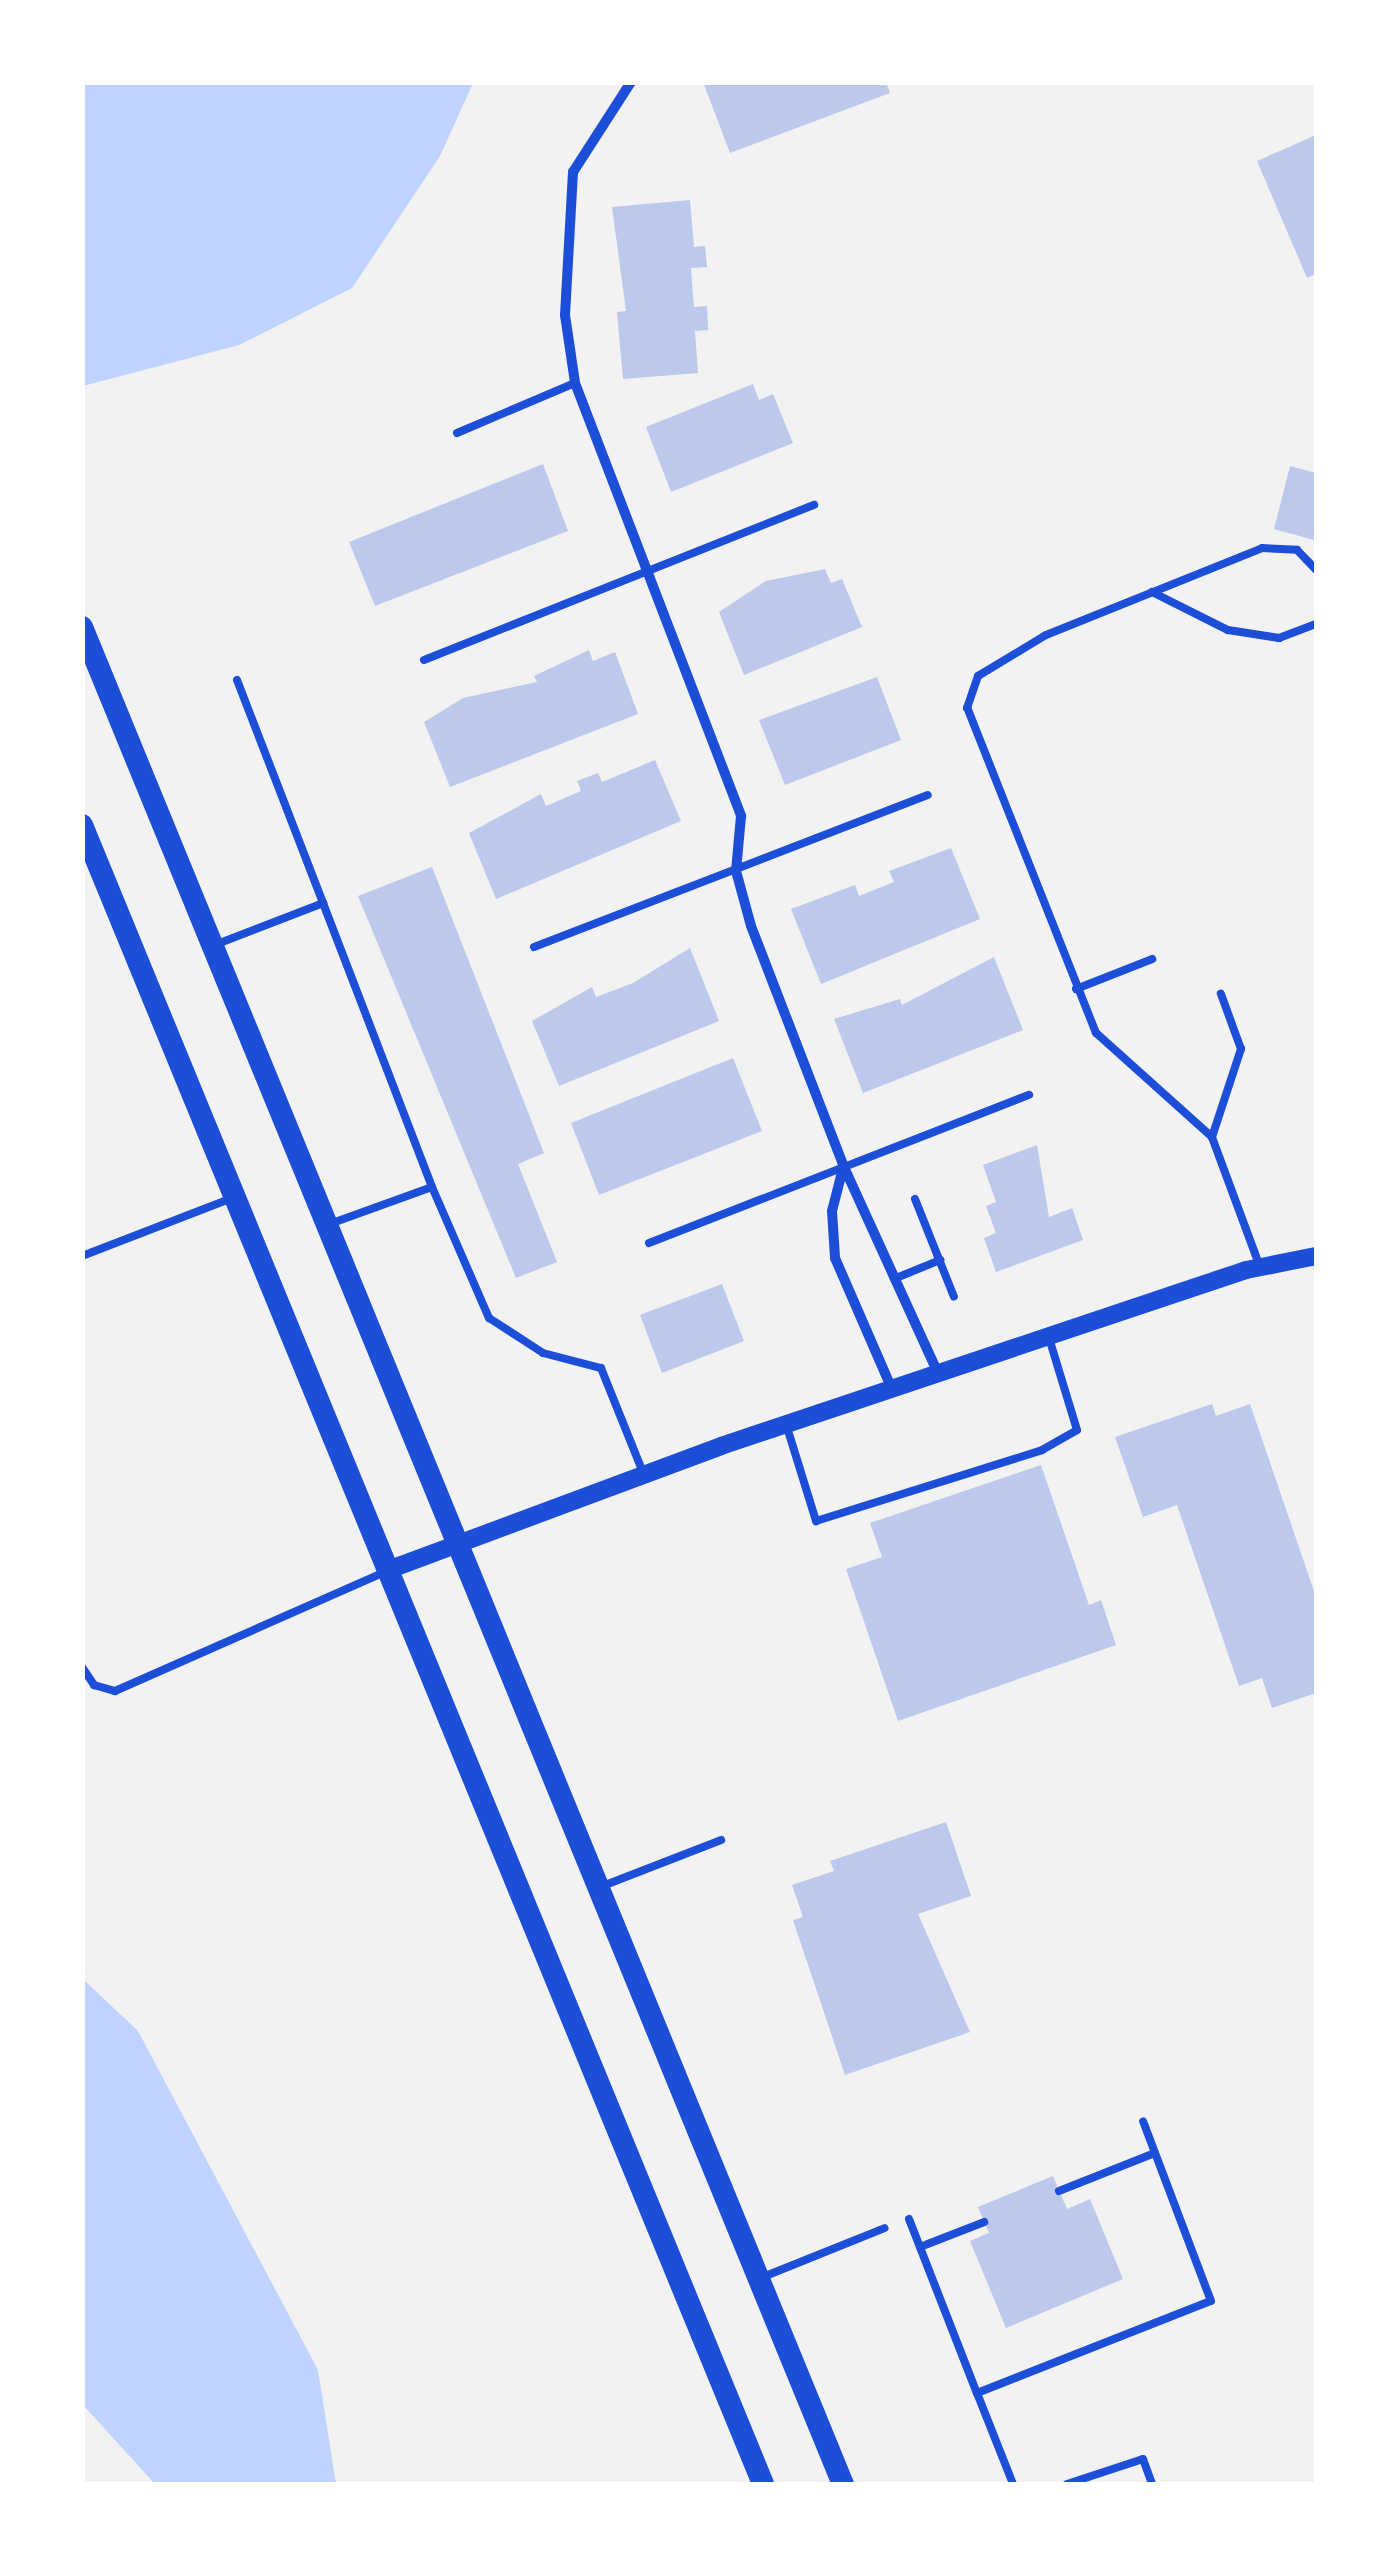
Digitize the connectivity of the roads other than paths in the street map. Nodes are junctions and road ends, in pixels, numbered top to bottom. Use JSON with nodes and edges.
{"nodes":[{"id":1,"x":631,"y":82,"type":"edge"},
{"id":2,"x":575,"y":384,"type":"junction"},
{"id":3,"x":456,"y":433,"type":"dead end"},
{"id":4,"x":814,"y":506,"type":"dead end"},
{"id":5,"x":1316,"y":570,"type":"edge"},
{"id":6,"x":648,"y":572,"type":"junction"},
{"id":7,"x":1152,"y":592,"type":"junction"},
{"id":8,"x":1316,"y":624,"type":"edge"},
{"id":9,"x":82,"y":627,"type":"edge"},
{"id":10,"x":424,"y":660,"type":"dead end"},
{"id":11,"x":237,"y":680,"type":"dead end"},
{"id":12,"x":928,"y":795,"type":"dead end"},
{"id":13,"x":82,"y":826,"type":"edge"},
{"id":14,"x":736,"y":872,"type":"junction"},
{"id":15,"x":323,"y":903,"type":"junction"},
{"id":16,"x":213,"y":946,"type":"junction"},
{"id":17,"x":534,"y":947,"type":"dead end"},
{"id":18,"x":1152,"y":960,"type":"dead end"},
{"id":19,"x":1076,"y":989,"type":"junction"},
{"id":20,"x":1221,"y":994,"type":"dead end"},
{"id":21,"x":1030,"y":1095,"type":"dead end"},
{"id":22,"x":1212,"y":1137,"type":"junction"},
{"id":23,"x":844,"y":1168,"type":"junction"},
{"id":24,"x":432,"y":1187,"type":"junction"},
{"id":25,"x":234,"y":1197,"type":"junction"},
{"id":26,"x":915,"y":1199,"type":"dead end"},
{"id":27,"x":327,"y":1226,"type":"junction"},
{"id":28,"x":649,"y":1243,"type":"dead end"},
{"id":29,"x":82,"y":1256,"type":"edge"},
{"id":30,"x":1316,"y":1256,"type":"edge"},
{"id":31,"x":940,"y":1260,"type":"junction"},
{"id":32,"x":1260,"y":1267,"type":"junction"},
{"id":33,"x":896,"y":1278,"type":"junction"},
{"id":34,"x":954,"y":1297,"type":"dead end"},
{"id":35,"x":1048,"y":1336,"type":"junction"},
{"id":36,"x":938,"y":1373,"type":"junction"},
{"id":37,"x":892,"y":1389,"type":"junction"},
{"id":38,"x":786,"y":1424,"type":"junction"},
{"id":39,"x":644,"y":1475,"type":"junction"},
{"id":40,"x":458,"y":1544,"type":"junction"},
{"id":41,"x":388,"y":1570,"type":"junction"},
{"id":42,"x":82,"y":1667,"type":"edge"},
{"id":43,"x":94,"y":1686,"type":"junction"},
{"id":44,"x":82,"y":1694,"type":"edge"},
{"id":45,"x":722,"y":1840,"type":"dead end"},
{"id":46,"x":598,"y":1888,"type":"junction"},
{"id":47,"x":1144,"y":2121,"type":"dead end"},
{"id":48,"x":1155,"y":2152,"type":"junction"},
{"id":49,"x":1059,"y":2191,"type":"dead end"},
{"id":50,"x":910,"y":2218,"type":"dead end"},
{"id":51,"x":984,"y":2222,"type":"dead end"},
{"id":52,"x":884,"y":2228,"type":"dead end"},
{"id":53,"x":920,"y":2247,"type":"junction"},
{"id":54,"x":759,"y":2279,"type":"junction"},
{"id":55,"x":977,"y":2394,"type":"junction"},
{"id":56,"x":763,"y":2484,"type":"edge"},
{"id":57,"x":843,"y":2484,"type":"edge"},
{"id":58,"x":1014,"y":2484,"type":"edge"},
{"id":59,"x":1067,"y":2484,"type":"edge"},
{"id":60,"x":1152,"y":2484,"type":"edge"}],
"edges":[{"from":1,"to":2,"type":"street"},
{"from":2,"to":3,"type":"lane"},
{"from":2,"to":6,"type":"street"},
{"from":4,"to":6,"type":"lane"},
{"from":5,"to":7,"type":"lane"},
{"from":6,"to":10,"type":"lane"},
{"from":6,"to":14,"type":"street"},
{"from":7,"to":8,"type":"lane"},
{"from":7,"to":19,"type":"lane"},
{"from":9,"to":16,"type":"highway"},
{"from":11,"to":15,"type":"lane"},
{"from":12,"to":14,"type":"lane"},
{"from":13,"to":25,"type":"highway"},
{"from":14,"to":17,"type":"lane"},
{"from":14,"to":23,"type":"street"},
{"from":15,"to":16,"type":"lane"},
{"from":15,"to":24,"type":"lane"},
{"from":16,"to":27,"type":"highway"},
{"from":18,"to":19,"type":"lane"},
{"from":19,"to":22,"type":"lane"},
{"from":20,"to":22,"type":"lane"},
{"from":21,"to":23,"type":"lane"},
{"from":22,"to":32,"type":"lane"},
{"from":23,"to":28,"type":"lane"},
{"from":23,"to":33,"type":"street"},
{"from":23,"to":37,"type":"street"},
{"from":24,"to":27,"type":"lane"},
{"from":24,"to":39,"type":"lane"},
{"from":25,"to":29,"type":"lane"},
{"from":25,"to":41,"type":"highway"},
{"from":26,"to":31,"type":"lane"},
{"from":27,"to":40,"type":"highway"},
{"from":30,"to":32,"type":"street"},
{"from":31,"to":33,"type":"lane"},
{"from":31,"to":34,"type":"lane"},
{"from":32,"to":35,"type":"street"},
{"from":33,"to":36,"type":"street"},
{"from":35,"to":36,"type":"street"},
{"from":35,"to":38,"type":"lane"},
{"from":36,"to":37,"type":"street"},
{"from":37,"to":38,"type":"street"},
{"from":38,"to":39,"type":"street"},
{"from":39,"to":40,"type":"street"},
{"from":40,"to":41,"type":"street"},
{"from":40,"to":46,"type":"highway"},
{"from":41,"to":43,"type":"lane"},
{"from":41,"to":56,"type":"highway"},
{"from":42,"to":43,"type":"lane"},
{"from":43,"to":44,"type":"lane"},
{"from":45,"to":46,"type":"lane"},
{"from":46,"to":54,"type":"highway"},
{"from":47,"to":48,"type":"lane"},
{"from":48,"to":49,"type":"lane"},
{"from":48,"to":55,"type":"lane"},
{"from":50,"to":53,"type":"lane"},
{"from":51,"to":53,"type":"lane"},
{"from":52,"to":54,"type":"lane"},
{"from":53,"to":55,"type":"lane"},
{"from":54,"to":57,"type":"highway"},
{"from":55,"to":58,"type":"lane"},
{"from":59,"to":60,"type":"lane"}]}
